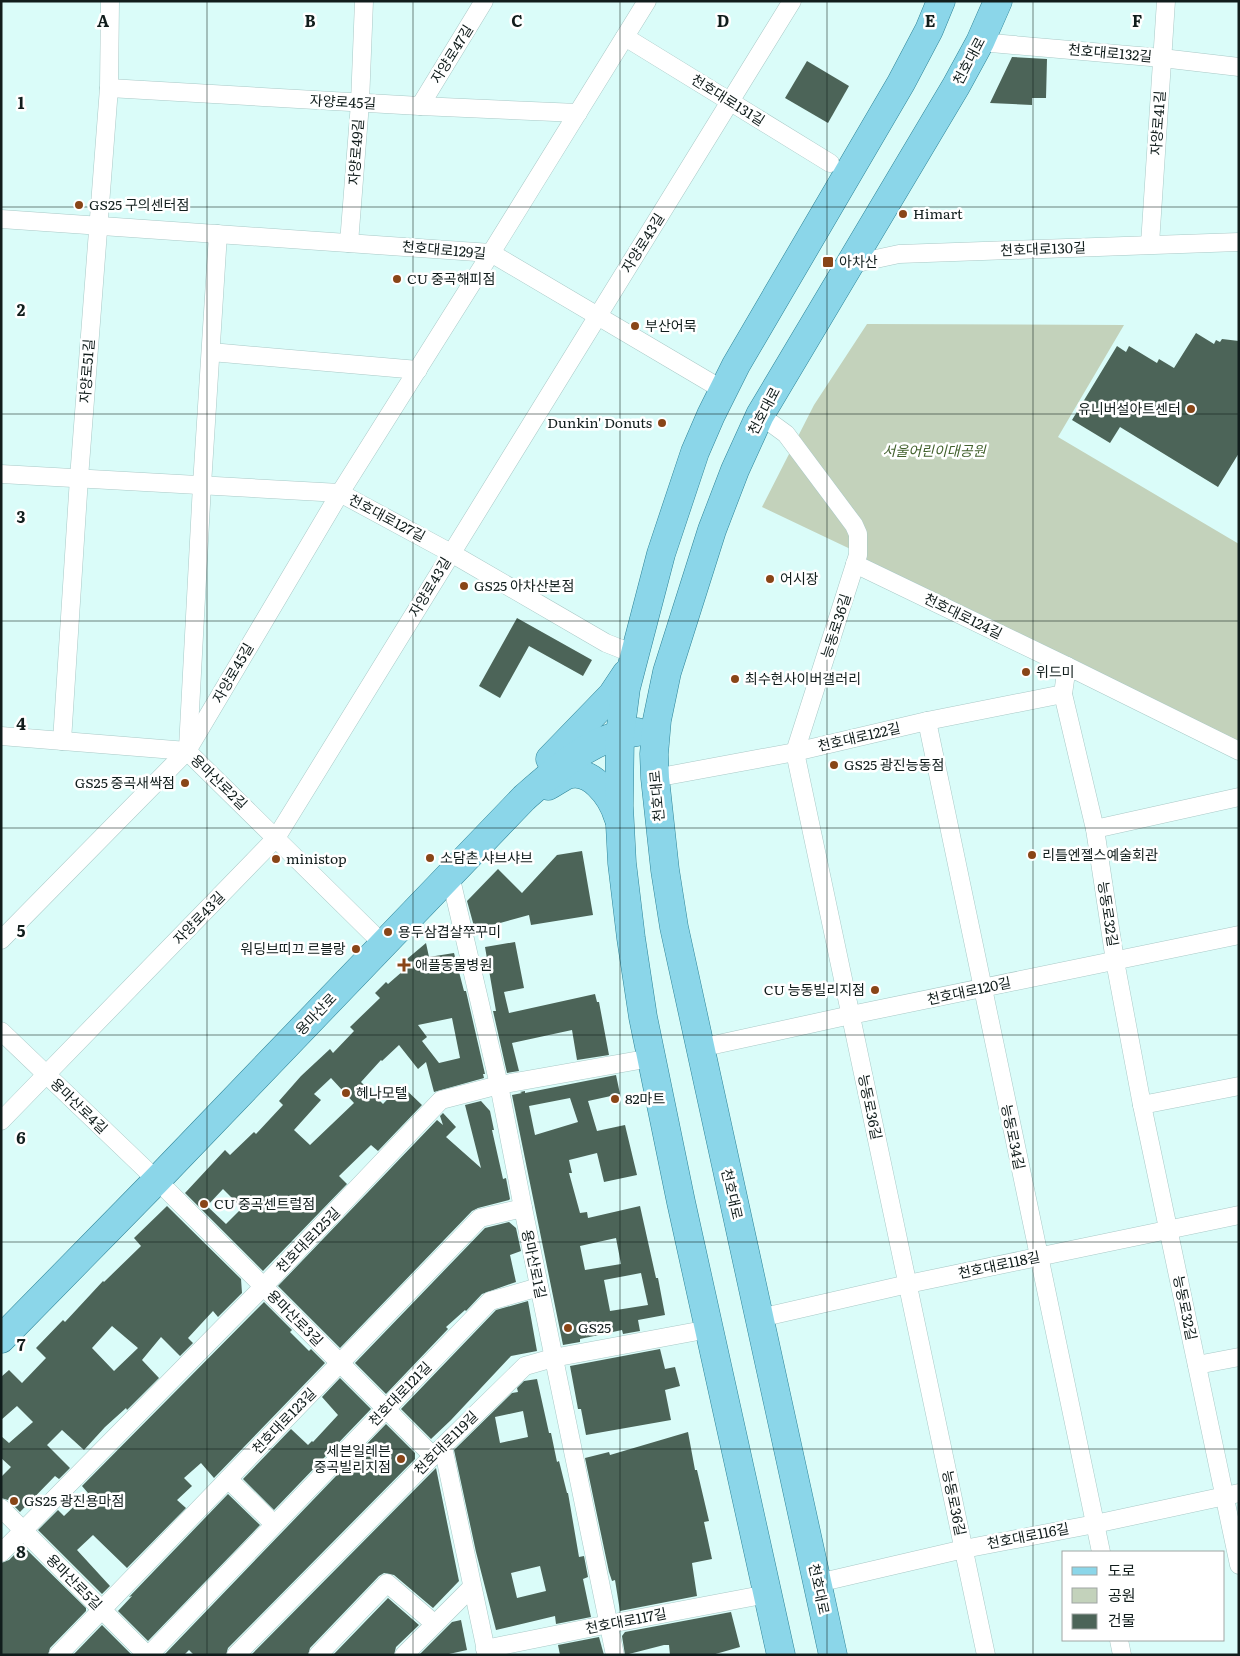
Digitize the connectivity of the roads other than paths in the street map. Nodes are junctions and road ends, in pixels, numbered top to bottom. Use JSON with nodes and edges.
{"nodes":[{"id":1,"x":110,"y":1,"type":"edge"},
{"id":2,"x":364,"y":1,"type":"edge"},
{"id":3,"x":484,"y":1,"type":"edge"},
{"id":4,"x":647,"y":1,"type":"edge"},
{"id":5,"x":792,"y":1,"type":"edge"},
{"id":6,"x":941,"y":1,"type":"edge"},
{"id":7,"x":998,"y":1,"type":"edge"},
{"id":8,"x":1166,"y":1,"type":"edge"},
{"id":9,"x":625,"y":37,"type":"junction"},
{"id":10,"x":980,"y":42,"type":"junction"},
{"id":11,"x":1162,"y":58,"type":"junction"},
{"id":12,"x":1239,"y":67,"type":"edge"},
{"id":13,"x":109,"y":88,"type":"junction"},
{"id":14,"x":730,"y":101,"type":"junction"},
{"id":15,"x":360,"y":103,"type":"junction"},
{"id":16,"x":420,"y":106,"type":"junction"},
{"id":17,"x":578,"y":113,"type":"junction"},
{"id":18,"x":830,"y":163,"type":"dead end"},
{"id":19,"x":1,"y":219,"type":"edge"},
{"id":20,"x":98,"y":225,"type":"junction"},
{"id":21,"x":218,"y":234,"type":"junction"},
{"id":22,"x":1239,"y":242,"type":"edge"},
{"id":23,"x":349,"y":243,"type":"junction"},
{"id":24,"x":1150,"y":244,"type":"junction"},
{"id":25,"x":491,"y":253,"type":"junction"},
{"id":26,"x":848,"y":265,"type":"junction"},
{"id":27,"x":597,"y":316,"type":"junction"},
{"id":28,"x":211,"y":352,"type":"junction"},
{"id":29,"x":418,"y":370,"type":"junction"},
{"id":30,"x":723,"y":390,"type":"junction"},
{"id":31,"x":760,"y":415,"type":"junction"},
{"id":32,"x":1,"y":474,"type":"edge"},
{"id":33,"x":79,"y":478,"type":"junction"},
{"id":34,"x":202,"y":485,"type":"junction"},
{"id":35,"x":340,"y":492,"type":"junction"},
{"id":36,"x":451,"y":553,"type":"junction"},
{"id":37,"x":855,"y":564,"type":"junction"},
{"id":38,"x":633,"y":661,"type":"junction"},
{"id":39,"x":1067,"y":666,"type":"junction"},
{"id":40,"x":1063,"y":694,"type":"junction"},
{"id":41,"x":926,"y":721,"type":"junction"},
{"id":42,"x":656,"y":730,"type":"junction"},
{"id":43,"x":620,"y":734,"type":"junction"},
{"id":44,"x":1,"y":736,"type":"edge"},
{"id":45,"x":62,"y":741,"type":"junction"},
{"id":46,"x":187,"y":751,"type":"junction"},
{"id":47,"x":1239,"y":751,"type":"edge"},
{"id":48,"x":795,"y":752,"type":"junction"},
{"id":49,"x":655,"y":778,"type":"junction"},
{"id":50,"x":1239,"y":797,"type":"edge"},
{"id":51,"x":524,"y":798,"type":"junction"},
{"id":52,"x":619,"y":820,"type":"junction"},
{"id":53,"x":1095,"y":829,"type":"junction"},
{"id":54,"x":276,"y":838,"type":"junction"},
{"id":55,"x":450,"y":875,"type":"junction"},
{"id":56,"x":1239,"y":935,"type":"edge"},
{"id":57,"x":1,"y":940,"type":"edge"},
{"id":58,"x":383,"y":944,"type":"junction"},
{"id":59,"x":1115,"y":961,"type":"junction"},
{"id":60,"x":982,"y":988,"type":"junction"},
{"id":61,"x":851,"y":1015,"type":"junction"},
{"id":62,"x":1,"y":1031,"type":"edge"},
{"id":63,"x":700,"y":1048,"type":"junction"},
{"id":64,"x":651,"y":1058,"type":"junction"},
{"id":65,"x":47,"y":1074,"type":"junction"},
{"id":66,"x":499,"y":1085,"type":"junction"},
{"id":67,"x":1239,"y":1086,"type":"edge"},
{"id":68,"x":1142,"y":1105,"type":"junction"},
{"id":69,"x":1,"y":1121,"type":"edge"},
{"id":70,"x":157,"y":1180,"type":"junction"},
{"id":71,"x":523,"y":1208,"type":"junction"},
{"id":72,"x":1239,"y":1215,"type":"edge"},
{"id":73,"x":1168,"y":1230,"type":"junction"},
{"id":74,"x":1039,"y":1257,"type":"junction"},
{"id":75,"x":908,"y":1284,"type":"junction"},
{"id":76,"x":264,"y":1286,"type":"junction"},
{"id":77,"x":539,"y":1287,"type":"junction"},
{"id":78,"x":760,"y":1318,"type":"junction"},
{"id":79,"x":709,"y":1329,"type":"junction"},
{"id":80,"x":1,"y":1339,"type":"edge"},
{"id":81,"x":1239,"y":1357,"type":"edge"},
{"id":82,"x":553,"y":1358,"type":"junction"},
{"id":83,"x":340,"y":1363,"type":"junction"},
{"id":84,"x":1197,"y":1365,"type":"junction"},
{"id":85,"x":386,"y":1409,"type":"junction"},
{"id":86,"x":438,"y":1451,"type":"junction"},
{"id":87,"x":228,"y":1479,"type":"junction"},
{"id":88,"x":1232,"y":1495,"type":"edge"},
{"id":89,"x":1,"y":1508,"type":"edge"},
{"id":90,"x":274,"y":1524,"type":"junction"},
{"id":91,"x":1095,"y":1524,"type":"junction"},
{"id":92,"x":23,"y":1530,"type":"junction"},
{"id":93,"x":964,"y":1549,"type":"junction"},
{"id":94,"x":1100,"y":1551,"type":"edge"},
{"id":95,"x":1,"y":1553,"type":"edge"},
{"id":96,"x":1239,"y":1565,"type":"edge"},
{"id":97,"x":818,"y":1583,"type":"junction"},
{"id":98,"x":472,"y":1587,"type":"junction"},
{"id":99,"x":767,"y":1594,"type":"junction"},
{"id":100,"x":102,"y":1610,"type":"junction"},
{"id":101,"x":435,"y":1624,"type":"junction"},
{"id":102,"x":609,"y":1624,"type":"junction"},
{"id":103,"x":1119,"y":1641,"type":"edge"},
{"id":104,"x":486,"y":1652,"type":"edge"},
{"id":105,"x":58,"y":1655,"type":"edge"},
{"id":106,"x":148,"y":1655,"type":"edge"},
{"id":107,"x":236,"y":1655,"type":"edge"},
{"id":108,"x":318,"y":1655,"type":"edge"},
{"id":109,"x":404,"y":1655,"type":"edge"},
{"id":110,"x":615,"y":1655,"type":"edge"},
{"id":111,"x":781,"y":1655,"type":"edge"},
{"id":112,"x":833,"y":1655,"type":"edge"},
{"id":113,"x":986,"y":1655,"type":"edge"},
{"id":114,"x":1122,"y":1655,"type":"edge"}],
"edges":[{"from":1,"to":13,"type":"street","name":"자양로51길"},
{"from":2,"to":15,"type":"street","name":"자양로49길"},
{"from":3,"to":16,"type":"street","name":"자양로47길"},
{"from":4,"to":9,"type":"street","name":"자양로45길"},
{"from":5,"to":14,"type":"street","name":"자양로43길"},
{"from":6,"to":30,"type":"main road"},
{"from":7,"to":10,"type":"main road","name":"천호대로"},
{"from":8,"to":11,"type":"street","name":"자양로41길"},
{"from":9,"to":14,"type":"street","name":"천호대로131길"},
{"from":9,"to":17,"type":"street","name":"자양로45길"},
{"from":10,"to":11,"type":"street","name":"천호대로132길"},
{"from":10,"to":26,"type":"main road","name":"천호대로"},
{"from":11,"to":12,"type":"street","name":"천호대로132길"},
{"from":11,"to":24,"type":"street","name":"자양로41길"},
{"from":13,"to":15,"type":"street","name":"자양로45길"},
{"from":13,"to":20,"type":"street","name":"자양로51길"},
{"from":14,"to":18,"type":"street","name":"천호대로131길"},
{"from":14,"to":27,"type":"street","name":"자양로43길"},
{"from":15,"to":16,"type":"street","name":"자양로45길"},
{"from":15,"to":23,"type":"street","name":"자양로49길"},
{"from":16,"to":17,"type":"street","name":"자양로45길"},
{"from":17,"to":25,"type":"street","name":"자양로45길"},
{"from":19,"to":20,"type":"street","name":"천호대로129길"},
{"from":20,"to":21,"type":"street","name":"천호대로129길"},
{"from":20,"to":33,"type":"street","name":"자양로51길"},
{"from":21,"to":23,"type":"street","name":"천호대로129길"},
{"from":21,"to":28,"type":"street"},
{"from":22,"to":24,"type":"street","name":"천호대로130길"},
{"from":23,"to":25,"type":"street","name":"천호대로129길"},
{"from":24,"to":26,"type":"street","name":"천호대로130길"},
{"from":25,"to":27,"type":"street","name":"천호대로129길"},
{"from":25,"to":29,"type":"street","name":"자양로45길"},
{"from":26,"to":31,"type":"main road","name":"천호대로"},
{"from":27,"to":30,"type":"street","name":"천호대로129길"},
{"from":27,"to":36,"type":"street","name":"자양로43길"},
{"from":28,"to":29,"type":"street"},
{"from":28,"to":34,"type":"street"},
{"from":29,"to":35,"type":"street","name":"자양로45길"},
{"from":30,"to":38,"type":"main road"},
{"from":31,"to":37,"type":"street"},
{"from":31,"to":42,"type":"main road","name":"천호대로"},
{"from":32,"to":33,"type":"street","name":"천호대로127길"},
{"from":33,"to":34,"type":"street","name":"천호대로127길"},
{"from":33,"to":45,"type":"street","name":"자양로51길"},
{"from":34,"to":35,"type":"street","name":"천호대로127길"},
{"from":34,"to":46,"type":"street"},
{"from":35,"to":36,"type":"street","name":"천호대로127길"},
{"from":35,"to":46,"type":"street","name":"자양로45길"},
{"from":36,"to":38,"type":"street","name":"천호대로127길"},
{"from":36,"to":54,"type":"street","name":"자양로43길"},
{"from":37,"to":39,"type":"street","name":"천호대로124길"},
{"from":37,"to":48,"type":"street","name":"능동로36길"},
{"from":38,"to":43,"type":"main road"},
{"from":38,"to":51,"type":"main road"},
{"from":39,"to":40,"type":"street","name":"능동로32길"},
{"from":39,"to":47,"type":"street","name":"천호대로124길"},
{"from":40,"to":41,"type":"street","name":"천호대로122길"},
{"from":40,"to":53,"type":"street","name":"능동로32길"},
{"from":41,"to":48,"type":"street","name":"천호대로122길"},
{"from":41,"to":60,"type":"street","name":"능동로34길"},
{"from":42,"to":43,"type":"main road","name":"용마산로"},
{"from":42,"to":49,"type":"main road","name":"천호대로"},
{"from":43,"to":51,"type":"main road","name":"용마산로"},
{"from":43,"to":52,"type":"main road"},
{"from":44,"to":45,"type":"street","name":"용마산로2길"},
{"from":45,"to":46,"type":"street","name":"용마산로2길"},
{"from":46,"to":54,"type":"street","name":"용마산로2길"},
{"from":46,"to":57,"type":"street","name":"자양로45길"},
{"from":48,"to":49,"type":"street","name":"천호대로122길"},
{"from":48,"to":61,"type":"street","name":"능동로36길"},
{"from":49,"to":63,"type":"main road","name":"천호대로"},
{"from":50,"to":53,"type":"street"},
{"from":51,"to":52,"type":"main road"},
{"from":51,"to":55,"type":"main road","name":"용마산로"},
{"from":52,"to":64,"type":"main road"},
{"from":53,"to":59,"type":"street","name":"능동로32길"},
{"from":54,"to":58,"type":"street","name":"용마산로2길"},
{"from":54,"to":65,"type":"street","name":"자양로43길"},
{"from":55,"to":58,"type":"main road","name":"용마산로"},
{"from":55,"to":66,"type":"street","name":"용마산로1길"},
{"from":56,"to":59,"type":"street","name":"천호대로120길"},
{"from":58,"to":70,"type":"main road","name":"용마산로"},
{"from":59,"to":60,"type":"street","name":"천호대로120길"},
{"from":59,"to":68,"type":"street","name":"능동로32길"},
{"from":60,"to":61,"type":"street","name":"천호대로120길"},
{"from":60,"to":74,"type":"street","name":"능동로34길"},
{"from":61,"to":63,"type":"street","name":"천호대로120길"},
{"from":61,"to":75,"type":"street","name":"능동로36길"},
{"from":62,"to":65,"type":"street","name":"용마산로4길"},
{"from":63,"to":78,"type":"main road","name":"천호대로"},
{"from":64,"to":66,"type":"street","name":"천호대로125길"},
{"from":64,"to":79,"type":"main road"},
{"from":65,"to":69,"type":"street","name":"자양로43길"},
{"from":65,"to":70,"type":"street","name":"용마산로4길"},
{"from":66,"to":71,"type":"street","name":"용마산로1길"},
{"from":66,"to":76,"type":"street","name":"천호대로125길"},
{"from":67,"to":68,"type":"street"},
{"from":68,"to":73,"type":"street","name":"능동로32길"},
{"from":70,"to":76,"type":"street","name":"용마산로3길"},
{"from":70,"to":80,"type":"main road","name":"용마산로"},
{"from":71,"to":77,"type":"street","name":"용마산로1길"},
{"from":71,"to":83,"type":"street","name":"천호대로123길"},
{"from":72,"to":73,"type":"street","name":"천호대로118길"},
{"from":73,"to":74,"type":"street","name":"천호대로118길"},
{"from":73,"to":84,"type":"street","name":"능동로32길"},
{"from":74,"to":75,"type":"street","name":"천호대로118길"},
{"from":74,"to":91,"type":"street","name":"능동로34길"},
{"from":75,"to":78,"type":"street","name":"천호대로118길"},
{"from":75,"to":93,"type":"street","name":"능동로36길"},
{"from":76,"to":83,"type":"street","name":"용마산로3길"},
{"from":76,"to":92,"type":"street","name":"천호대로125길"},
{"from":77,"to":82,"type":"street","name":"용마산로1길"},
{"from":77,"to":85,"type":"street","name":"천호대로121길"},
{"from":78,"to":97,"type":"main road","name":"천호대로"},
{"from":79,"to":82,"type":"street","name":"천호대로119길"},
{"from":79,"to":99,"type":"main road"},
{"from":81,"to":84,"type":"street"},
{"from":82,"to":86,"type":"street","name":"천호대로119길"},
{"from":82,"to":102,"type":"street","name":"용마산로1길"},
{"from":83,"to":85,"type":"street","name":"용마산로3길"},
{"from":83,"to":87,"type":"street","name":"천호대로123길"},
{"from":84,"to":88,"type":"street","name":"능동로32길"},
{"from":85,"to":86,"type":"street","name":"용마산로3길"},
{"from":85,"to":90,"type":"street","name":"천호대로121길"},
{"from":86,"to":98,"type":"street"},
{"from":86,"to":107,"type":"street","name":"천호대로119길"},
{"from":87,"to":90,"type":"street"},
{"from":87,"to":100,"type":"street","name":"천호대로123길"},
{"from":88,"to":91,"type":"street","name":"천호대로116길"},
{"from":88,"to":96,"type":"street","name":"능동로32길"},
{"from":89,"to":92,"type":"street","name":"용마산로5길"},
{"from":90,"to":106,"type":"street","name":"천호대로121길"},
{"from":91,"to":93,"type":"street","name":"천호대로116길"},
{"from":91,"to":94,"type":"street","name":"능동로34길"},
{"from":92,"to":95,"type":"street","name":"천호대로125길"},
{"from":92,"to":100,"type":"street","name":"용마산로5길"},
{"from":93,"to":97,"type":"street","name":"천호대로116길"},
{"from":93,"to":113,"type":"street","name":"능동로36길"},
{"from":97,"to":112,"type":"main road","name":"천호대로"},
{"from":98,"to":101,"type":"street"},
{"from":98,"to":104,"type":"street"},
{"from":99,"to":102,"type":"street","name":"천호대로117길"},
{"from":99,"to":111,"type":"main road"},
{"from":100,"to":105,"type":"street","name":"천호대로123길"},
{"from":100,"to":106,"type":"street","name":"용마산로5길"},
{"from":101,"to":108,"type":"street"},
{"from":101,"to":109,"type":"street"},
{"from":102,"to":104,"type":"street","name":"천호대로117길"},
{"from":102,"to":110,"type":"street","name":"용마산로1길"},
{"from":103,"to":114,"type":"street"}]}
